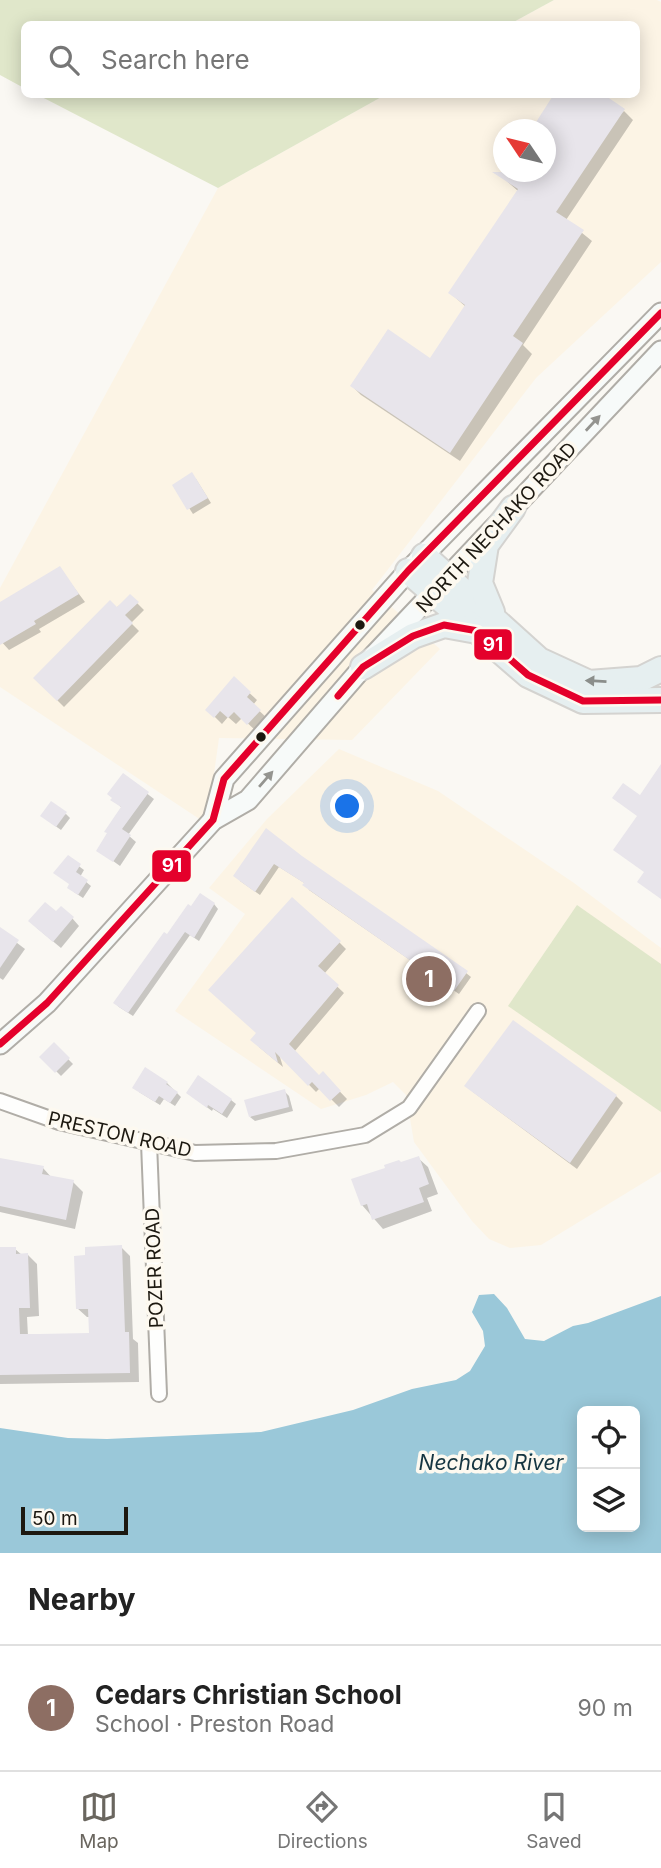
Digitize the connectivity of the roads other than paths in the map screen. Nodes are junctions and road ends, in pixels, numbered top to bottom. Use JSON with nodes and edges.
{"nodes":[{"id":1,"x":661,"y":313,"type":"edge"},
{"id":2,"x":661,"y":351,"type":"edge"},
{"id":3,"x":513,"y":508,"type":"junction"},
{"id":4,"x":416,"y":564,"type":"junction"},
{"id":5,"x":441,"y":586,"type":"junction"},
{"id":6,"x":487,"y":625,"type":"junction"},
{"id":7,"x":363,"y":667,"type":"junction"},
{"id":8,"x":661,"y":669,"type":"edge"},
{"id":9,"x":661,"y":700,"type":"edge"},
{"id":10,"x":213,"y":820,"type":"junction"},
{"id":11,"x":478,"y":1011,"type":"dead end"},
{"id":12,"x":0,"y":1044,"type":"edge"},
{"id":13,"x":0,"y":1101,"type":"edge"},
{"id":14,"x":149,"y":1143,"type":"junction"},
{"id":15,"x":159,"y":1394,"type":"dead end"}],
"edges":[{"from":1,"to":4,"type":"main road","name":"NORTH NECHAKO ROAD"},
{"from":3,"to":2,"type":"main road","name":"NORTH NECHAKO ROAD","one_way":true},
{"from":3,"to":5,"type":"main road","name":"NORTH NECHAKO ROAD"},
{"from":3,"to":6,"type":"highway"},
{"from":4,"to":5,"type":"highway"},
{"from":4,"to":10,"type":"main road","name":"NORTH NECHAKO ROAD"},
{"from":5,"to":6,"type":"highway"},
{"from":5,"to":7,"type":"main road","name":"NORTH NECHAKO ROAD"},
{"from":6,"to":7,"type":"highway"},
{"from":8,"to":6,"type":"highway","one_way":true},
{"from":6,"to":9,"type":"highway"},
{"from":10,"to":7,"type":"main road","name":"NORTH NECHAKO ROAD","one_way":true},
{"from":10,"to":12,"type":"main road","name":"NORTH NECHAKO ROAD"},
{"from":11,"to":14,"type":"street","name":"PRESTON ROAD"},
{"from":13,"to":14,"type":"street","name":"PRESTON ROAD"},
{"from":14,"to":15,"type":"street","name":"POZER ROAD"}]}
